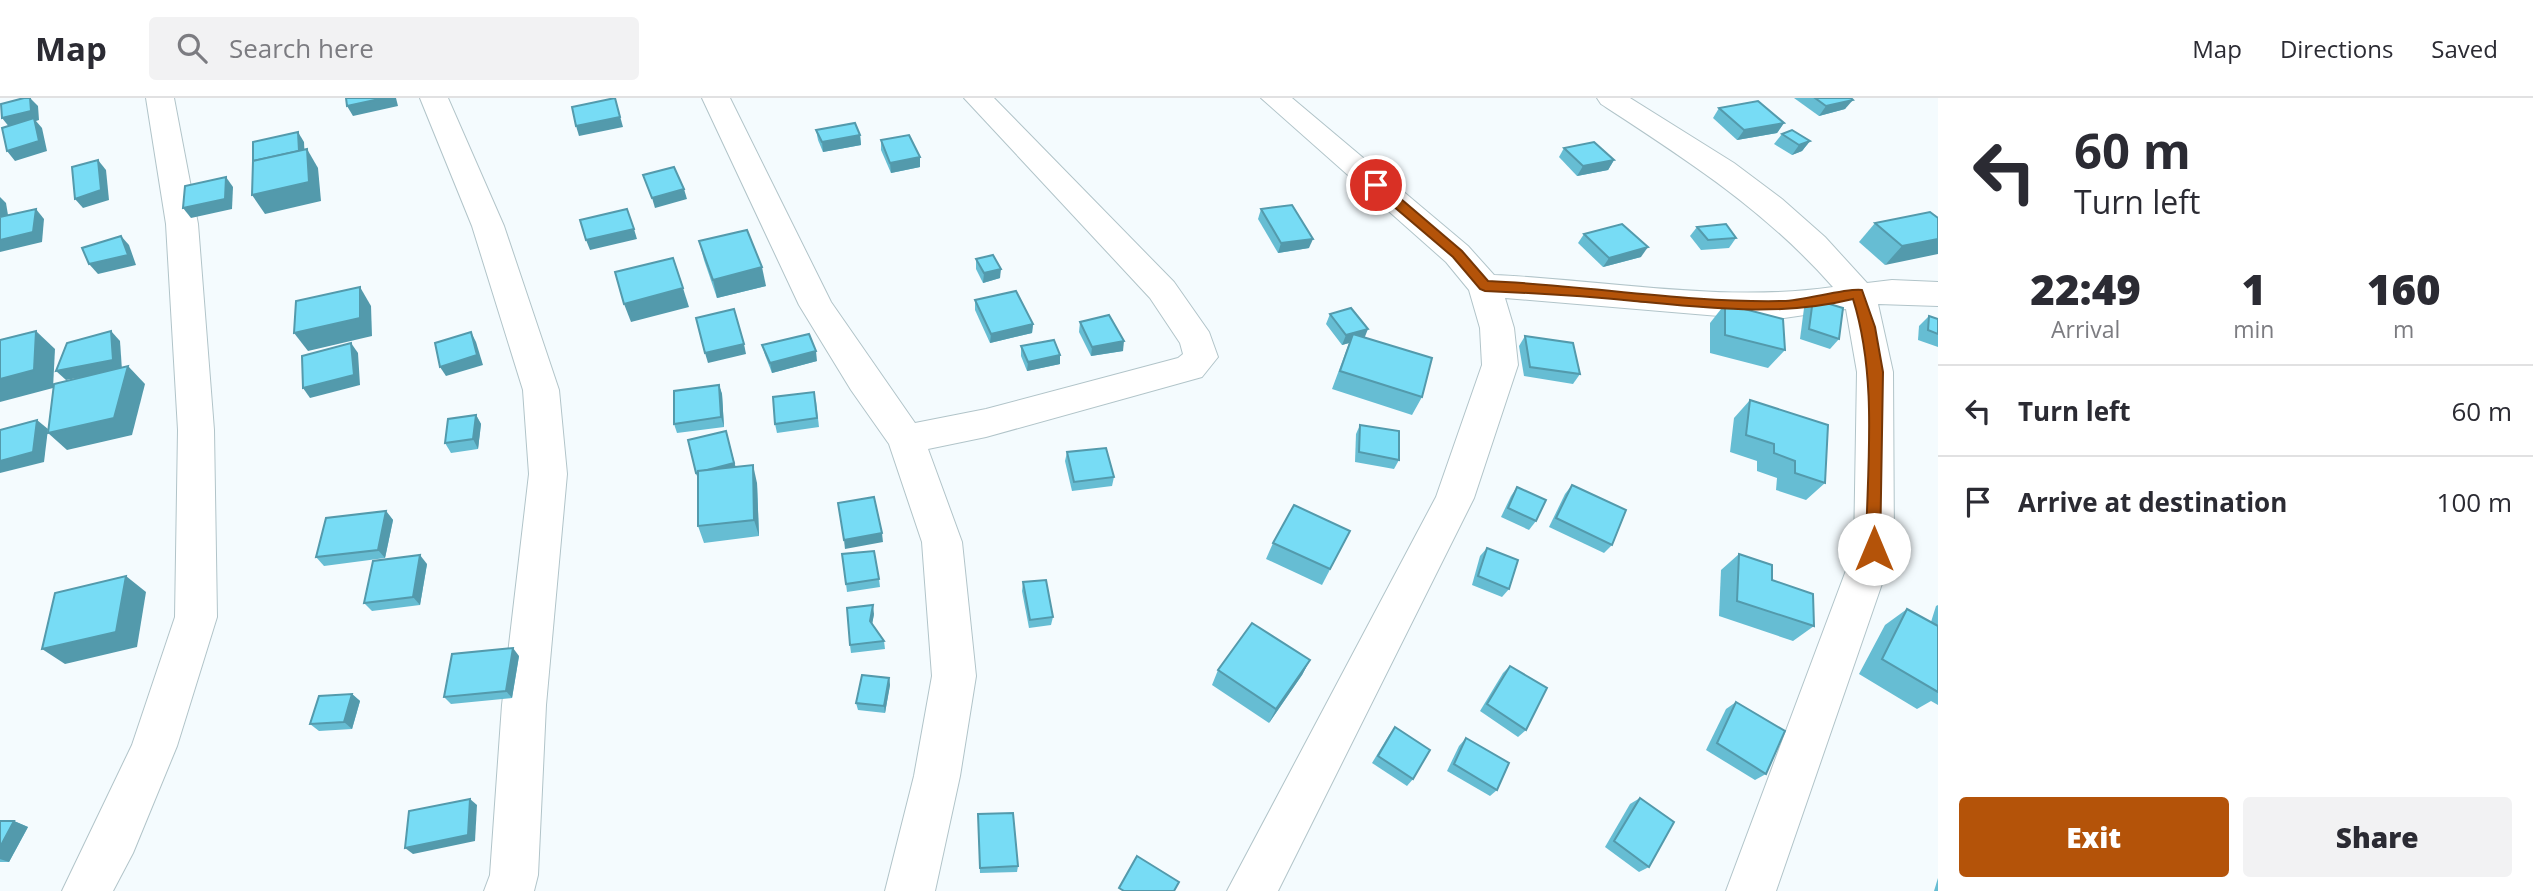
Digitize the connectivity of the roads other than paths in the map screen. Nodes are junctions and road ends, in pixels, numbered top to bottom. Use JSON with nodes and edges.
{"nodes":[{"id":1,"x":160,"y":98,"type":"edge"},
{"id":2,"x":434,"y":98,"type":"edge"},
{"id":3,"x":716,"y":98,"type":"edge"},
{"id":4,"x":978,"y":98,"type":"edge"},
{"id":5,"x":1275,"y":98,"type":"edge"},
{"id":6,"x":1611,"y":98,"type":"edge"},
{"id":7,"x":1485,"y":286,"type":"junction"},
{"id":8,"x":1858,"y":293,"type":"junction"},
{"id":9,"x":1938,"y":294,"type":"edge"},
{"id":10,"x":906,"y":439,"type":"junction"},
{"id":11,"x":88,"y":891,"type":"edge"},
{"id":12,"x":509,"y":891,"type":"edge"},
{"id":13,"x":910,"y":891,"type":"edge"},
{"id":14,"x":1252,"y":891,"type":"edge"},
{"id":15,"x":1751,"y":891,"type":"edge"}],
"edges":[{"from":1,"to":11,"type":"street"},
{"from":2,"to":12,"type":"street"},
{"from":3,"to":10,"type":"street"},
{"from":4,"to":10,"type":"street"},
{"from":5,"to":7,"type":"street"},
{"from":6,"to":8,"type":"street"},
{"from":7,"to":8,"type":"street"},
{"from":7,"to":14,"type":"street"},
{"from":8,"to":9,"type":"street"},
{"from":8,"to":15,"type":"street"},
{"from":10,"to":13,"type":"street"}]}
